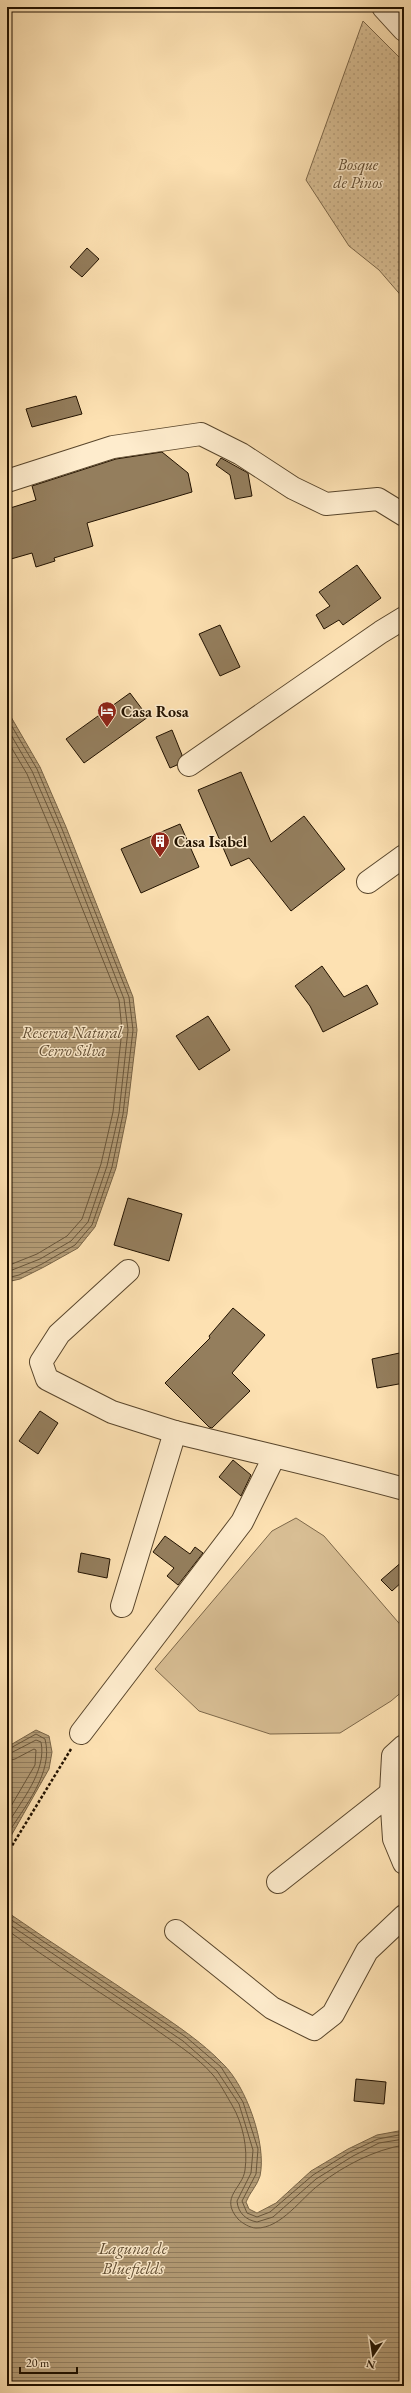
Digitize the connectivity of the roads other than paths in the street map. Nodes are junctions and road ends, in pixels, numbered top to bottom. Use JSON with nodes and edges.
{"nodes":[{"id":1,"x":383,"y":7,"type":"edge"},
{"id":2,"x":404,"y":30,"type":"edge"},
{"id":3,"x":7,"y":481,"type":"edge"},
{"id":4,"x":404,"y":515,"type":"edge"},
{"id":5,"x":404,"y":618,"type":"edge"},
{"id":6,"x":189,"y":765,"type":"dead end"},
{"id":7,"x":404,"y":856,"type":"edge"},
{"id":8,"x":368,"y":882,"type":"dead end"},
{"id":9,"x":128,"y":1271,"type":"dead end"},
{"id":10,"x":175,"y":1432,"type":"junction"},
{"id":11,"x":274,"y":1457,"type":"junction"},
{"id":12,"x":404,"y":1489,"type":"edge"},
{"id":13,"x":122,"y":1606,"type":"dead end"},
{"id":14,"x":81,"y":1733,"type":"road end"},
{"id":15,"x":404,"y":1746,"type":"edge"},
{"id":16,"x":391,"y":1792,"type":"junction"},
{"id":17,"x":404,"y":1863,"type":"edge"},
{"id":18,"x":278,"y":1882,"type":"dead end"},
{"id":19,"x":404,"y":1916,"type":"edge"},
{"id":20,"x":176,"y":1931,"type":"dead end"}],
"edges":[{"from":1,"to":2,"type":"street"},
{"from":3,"to":4,"type":"street"},
{"from":5,"to":6,"type":"street"},
{"from":7,"to":8,"type":"street"},
{"from":9,"to":10,"type":"street"},
{"from":10,"to":11,"type":"street"},
{"from":10,"to":13,"type":"street"},
{"from":11,"to":12,"type":"street"},
{"from":11,"to":14,"type":"street"},
{"from":15,"to":16,"type":"street"},
{"from":16,"to":17,"type":"street"},
{"from":16,"to":18,"type":"street"},
{"from":19,"to":20,"type":"street"}]}
